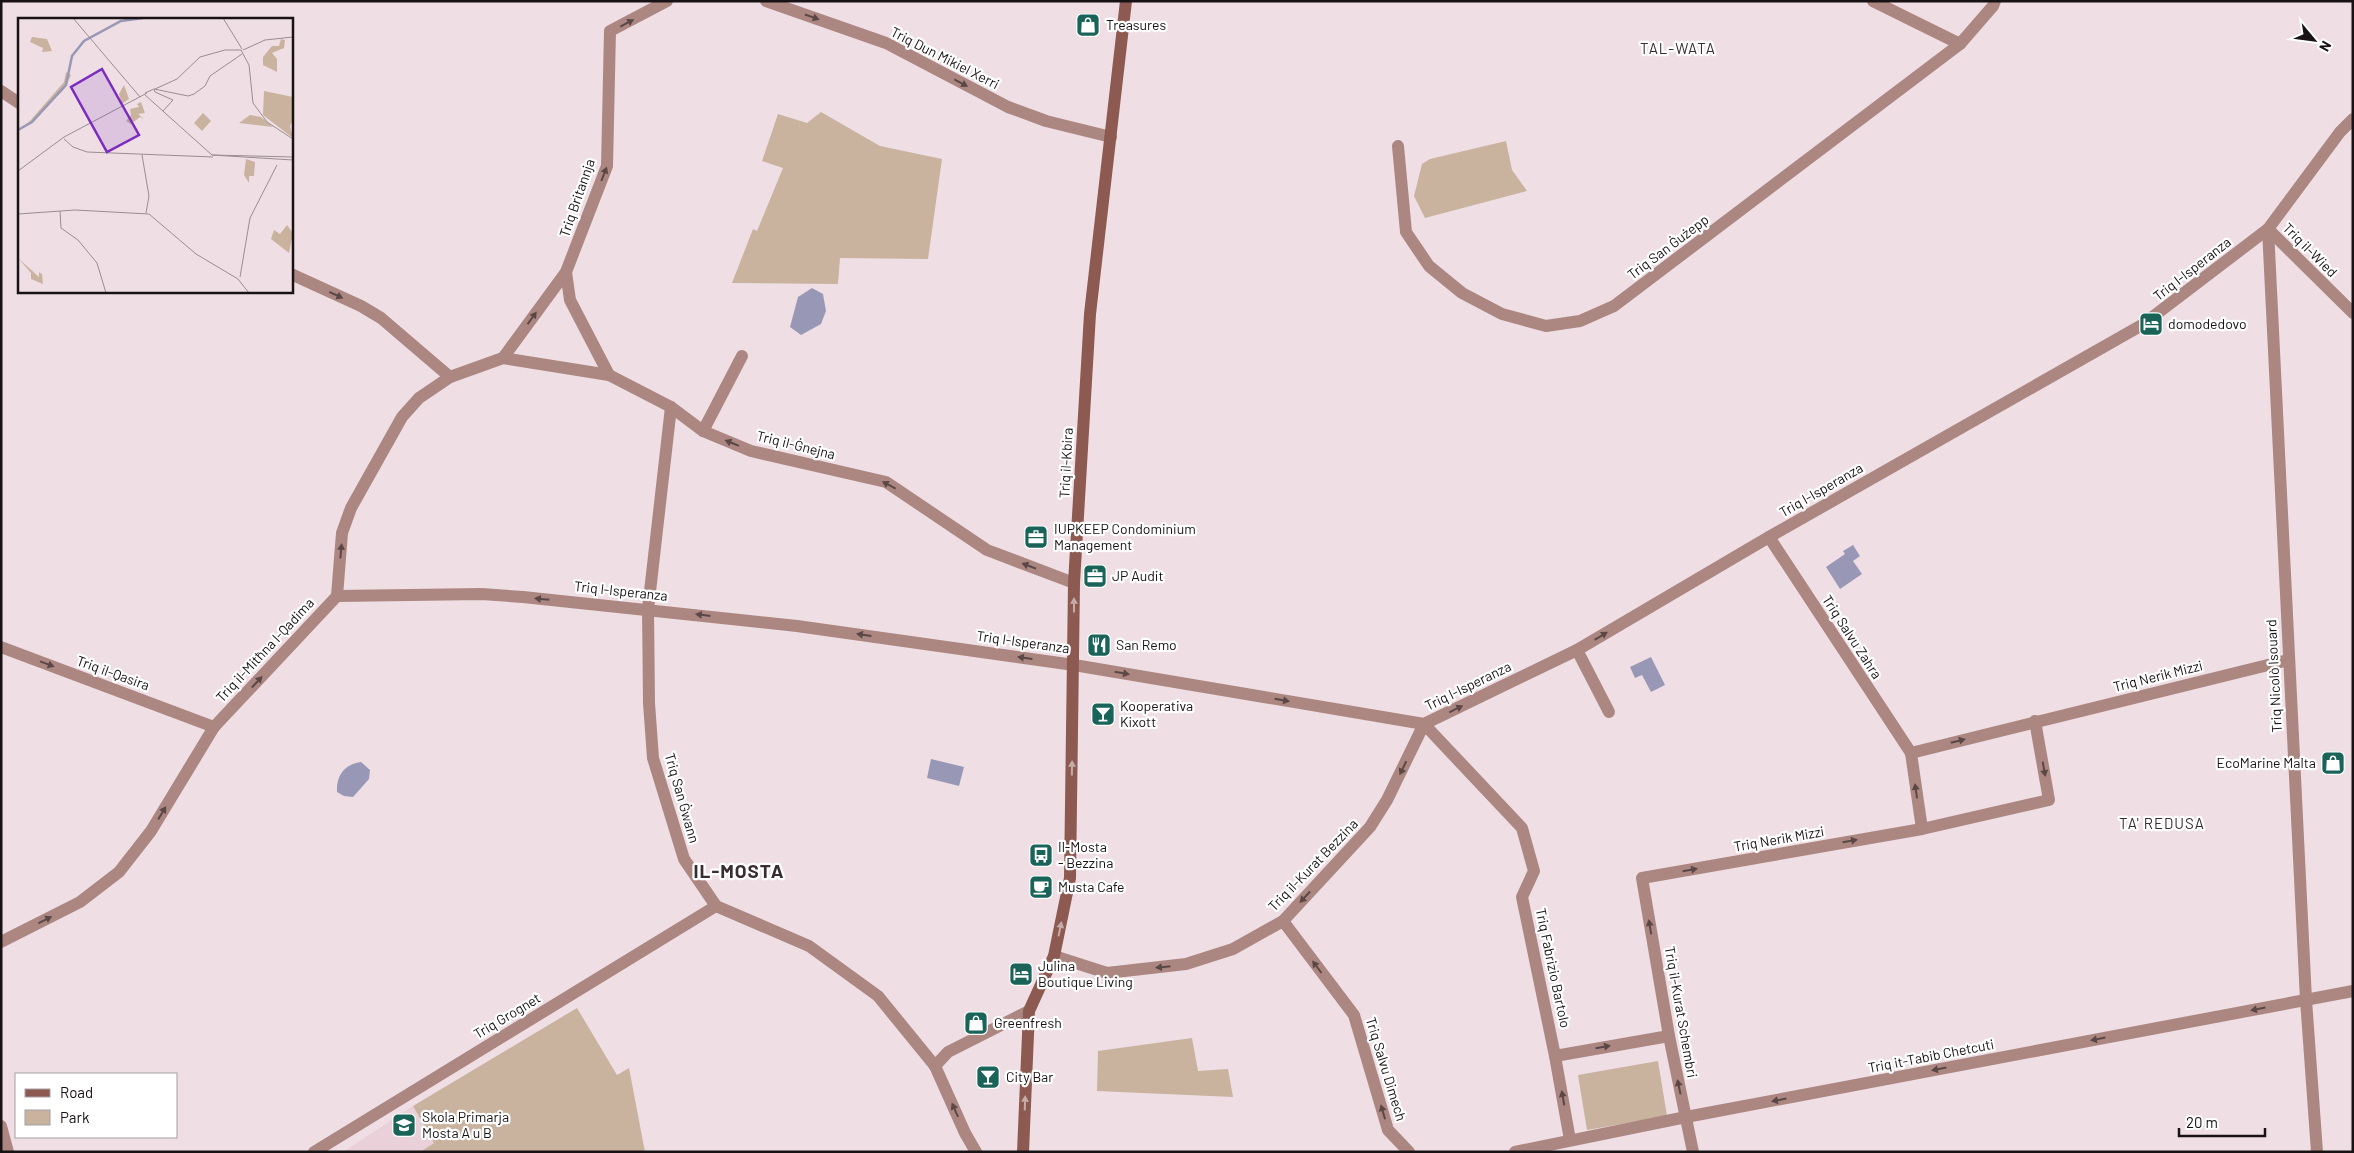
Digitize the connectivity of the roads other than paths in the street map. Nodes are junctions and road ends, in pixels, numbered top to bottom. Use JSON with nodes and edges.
{"nodes":[{"id":1,"x":667,"y":1,"type":"edge"},
{"id":2,"x":766,"y":1,"type":"edge"},
{"id":3,"x":1126,"y":1,"type":"edge"},
{"id":4,"x":1873,"y":1,"type":"edge"},
{"id":5,"x":1995,"y":1,"type":"edge"},
{"id":6,"x":1960,"y":44,"type":"junction"},
{"id":7,"x":1,"y":91,"type":"edge"},
{"id":8,"x":18,"y":102,"type":"edge"},
{"id":9,"x":2353,"y":119,"type":"edge"},
{"id":10,"x":1111,"y":137,"type":"junction"},
{"id":11,"x":1398,"y":146,"type":"dead end"},
{"id":12,"x":2268,"y":229,"type":"junction"},
{"id":13,"x":566,"y":272,"type":"junction"},
{"id":14,"x":292,"y":274,"type":"edge"},
{"id":15,"x":2353,"y":313,"type":"edge"},
{"id":16,"x":742,"y":356,"type":"dead end"},
{"id":17,"x":503,"y":358,"type":"junction"},
{"id":18,"x":609,"y":375,"type":"junction"},
{"id":19,"x":450,"y":377,"type":"junction"},
{"id":20,"x":671,"y":407,"type":"junction"},
{"id":21,"x":703,"y":431,"type":"junction"},
{"id":22,"x":1769,"y":537,"type":"junction"},
{"id":23,"x":1074,"y":583,"type":"junction"},
{"id":24,"x":336,"y":596,"type":"junction"},
{"id":25,"x":648,"y":608,"type":"junction"},
{"id":26,"x":1,"y":647,"type":"edge"},
{"id":27,"x":1577,"y":650,"type":"junction"},
{"id":28,"x":2288,"y":660,"type":"junction"},
{"id":29,"x":1074,"y":665,"type":"junction"},
{"id":30,"x":1609,"y":712,"type":"dead end"},
{"id":31,"x":2035,"y":721,"type":"junction"},
{"id":32,"x":1424,"y":724,"type":"junction"},
{"id":33,"x":214,"y":727,"type":"junction"},
{"id":34,"x":1911,"y":753,"type":"junction"},
{"id":35,"x":1922,"y":829,"type":"junction"},
{"id":36,"x":1642,"y":878,"type":"joint"},
{"id":37,"x":716,"y":906,"type":"junction"},
{"id":38,"x":1283,"y":921,"type":"junction"},
{"id":39,"x":1,"y":942,"type":"edge"},
{"id":40,"x":1054,"y":956,"type":"junction"},
{"id":41,"x":2353,"y":991,"type":"edge"},
{"id":42,"x":2306,"y":1000,"type":"junction"},
{"id":43,"x":1029,"y":1011,"type":"junction"},
{"id":44,"x":1669,"y":1036,"type":"junction"},
{"id":45,"x":1555,"y":1056,"type":"junction"},
{"id":46,"x":935,"y":1066,"type":"junction"},
{"id":47,"x":1686,"y":1117,"type":"junction"},
{"id":48,"x":1,"y":1126,"type":"edge"},
{"id":49,"x":1570,"y":1140,"type":"junction"},
{"id":50,"x":8,"y":1152,"type":"edge"},
{"id":51,"x":314,"y":1152,"type":"edge"},
{"id":52,"x":976,"y":1152,"type":"edge"},
{"id":53,"x":1023,"y":1152,"type":"edge"},
{"id":54,"x":1409,"y":1152,"type":"edge"},
{"id":55,"x":1515,"y":1152,"type":"edge"},
{"id":56,"x":1693,"y":1152,"type":"edge"},
{"id":57,"x":2317,"y":1152,"type":"edge"}],
"edges":[{"from":13,"to":1,"type":"street","name":"Triq Britannja","one_way":true},
{"from":2,"to":10,"type":"street","name":"Triq Dun Mikiel Xerri","one_way":true},
{"from":3,"to":10,"type":"main road","name":"Triq il-Kbira"},
{"from":4,"to":6,"type":"street"},
{"from":5,"to":6,"type":"street","name":"Triq San Ġużepp"},
{"from":6,"to":11,"type":"street","name":"Triq San Ġużepp"},
{"from":7,"to":8,"type":"street"},
{"from":9,"to":12,"type":"street","name":"Triq l-Isperanza"},
{"from":10,"to":23,"type":"main road","name":"Triq il-Kbira"},
{"from":12,"to":15,"type":"street","name":"Triq il-Wied"},
{"from":12,"to":22,"type":"street","name":"Triq l-Isperanza"},
{"from":12,"to":28,"type":"street","name":"Triq Nicolò Isouard"},
{"from":17,"to":13,"type":"street","name":"Triq Britannja","one_way":true},
{"from":13,"to":18,"type":"street"},
{"from":14,"to":19,"type":"street","one_way":true},
{"from":16,"to":21,"type":"street"},
{"from":17,"to":18,"type":"street","name":"Triq il-Ġnejna"},
{"from":17,"to":19,"type":"street"},
{"from":18,"to":20,"type":"street","name":"Triq il-Ġnejna"},
{"from":24,"to":19,"type":"street","one_way":true},
{"from":20,"to":21,"type":"street","name":"Triq il-Ġnejna"},
{"from":20,"to":25,"type":"street","name":"Triq San Ġwann"},
{"from":23,"to":21,"type":"street","name":"Triq il-Ġnejna","one_way":true},
{"from":27,"to":22,"type":"street","name":"Triq l-Isperanza","one_way":true},
{"from":22,"to":34,"type":"street","name":"Triq Salvu Zahra"},
{"from":29,"to":23,"type":"main road","name":"Triq il-Kbira","one_way":true},
{"from":25,"to":24,"type":"street","name":"Triq l-Isperanza","one_way":true},
{"from":33,"to":24,"type":"street","name":"Triq il-Mitħna l-Qadima","one_way":true},
{"from":29,"to":25,"type":"street","name":"Triq l-Isperanza","one_way":true},
{"from":25,"to":37,"type":"street","name":"Triq San Ġwann"},
{"from":26,"to":33,"type":"street","name":"Triq il-Qasira","one_way":true},
{"from":27,"to":30,"type":"street"},
{"from":32,"to":27,"type":"street","name":"Triq l-Isperanza","one_way":true},
{"from":28,"to":31,"type":"street","name":"Triq Nerik Mizzi"},
{"from":28,"to":42,"type":"street","name":"Triq Nicolò Isouard"},
{"from":29,"to":32,"type":"street","name":"Triq l-Isperanza","one_way":true},
{"from":40,"to":29,"type":"main road","name":"Triq il-Kbira","one_way":true},
{"from":34,"to":31,"type":"street","name":"Triq Nerik Mizzi","one_way":true},
{"from":31,"to":35,"type":"street","name":"Triq Nerik Mizzi","one_way":true},
{"from":32,"to":38,"type":"street","name":"Triq il-Kurat Bezzina","one_way":true},
{"from":32,"to":45,"type":"street","name":"Triq Fabrizio Bartolo"},
{"from":39,"to":33,"type":"street","name":"Triq il-Mitħna l-Qadima","one_way":true},
{"from":35,"to":34,"type":"street","one_way":true},
{"from":36,"to":35,"type":"street","name":"Triq Nerik Mizzi","one_way":true},
{"from":44,"to":36,"type":"street","name":"Triq il-Kurat Schembri","one_way":true},
{"from":37,"to":46,"type":"street"},
{"from":37,"to":51,"type":"street","name":"Triq Grognet"},
{"from":38,"to":40,"type":"street","name":"Triq il-Kurat Bezzina","one_way":true},
{"from":54,"to":38,"type":"street","name":"Triq Salvu Dimech","one_way":true},
{"from":40,"to":43,"type":"main road","name":"Triq il-Kbira"},
{"from":41,"to":42,"type":"street","name":"Triq it-Tabib Chetcuti"},
{"from":42,"to":47,"type":"street","name":"Triq it-Tabib Chetcuti","one_way":true},
{"from":42,"to":57,"type":"street","name":"Triq Nicolò Isouard"},
{"from":43,"to":46,"type":"street"},
{"from":53,"to":43,"type":"main road","name":"Triq il-Kbira","one_way":true},
{"from":45,"to":44,"type":"street","one_way":true},
{"from":47,"to":44,"type":"street","name":"Triq il-Kurat Schembri","one_way":true},
{"from":49,"to":45,"type":"street","name":"Triq Fabrizio Bartolo","one_way":true},
{"from":52,"to":46,"type":"street","one_way":true},
{"from":47,"to":49,"type":"street","name":"Triq it-Tabib Chetcuti"},
{"from":47,"to":56,"type":"street","name":"Triq il-Kurat Schembri"},
{"from":48,"to":50,"type":"street"},
{"from":49,"to":55,"type":"street","name":"Triq it-Tabib Chetcuti"}]}
